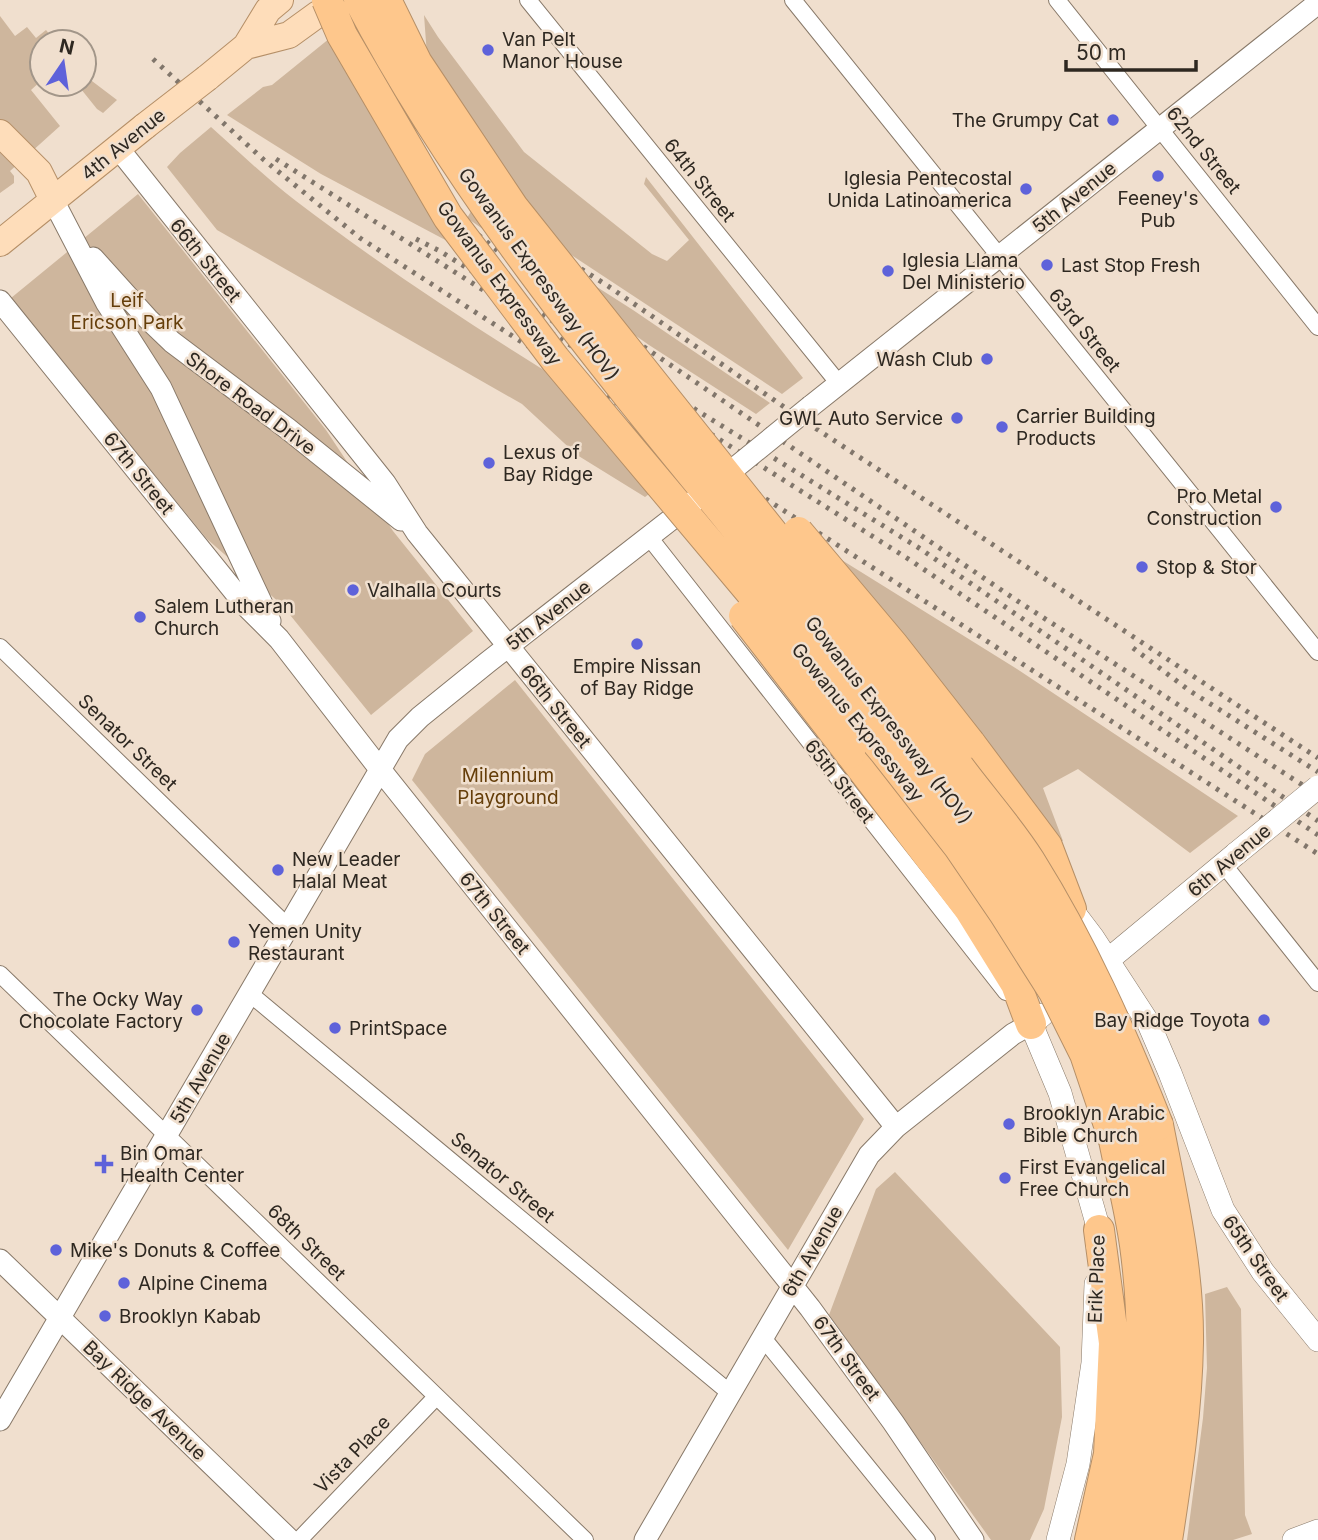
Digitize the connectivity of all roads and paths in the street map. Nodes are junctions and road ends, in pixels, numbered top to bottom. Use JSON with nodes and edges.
{"nodes":[{"id":1,"x":359,"y":0,"type":"edge"},
{"id":2,"x":386,"y":0,"type":"edge"},
{"id":3,"x":405,"y":0,"type":"edge"},
{"id":4,"x":528,"y":0,"type":"edge"},
{"id":5,"x":793,"y":0,"type":"edge"},
{"id":6,"x":1057,"y":0,"type":"edge"},
{"id":7,"x":270,"y":3,"type":"edge"},
{"id":8,"x":1318,"y":3,"type":"edge"},
{"id":9,"x":322,"y":7,"type":"edge"},
{"id":10,"x":289,"y":35,"type":"junction"},
{"id":11,"x":246,"y":46,"type":"junction"},
{"id":12,"x":417,"y":62,"type":"junction"},
{"id":13,"x":1160,"y":129,"type":"junction"},
{"id":14,"x":0,"y":134,"type":"edge"},
{"id":15,"x":118,"y":148,"type":"junction"},
{"id":16,"x":487,"y":185,"type":"dead end"},
{"id":17,"x":53,"y":200,"type":"junction"},
{"id":18,"x":458,"y":212,"type":"dead end"},
{"id":19,"x":68,"y":231,"type":"junction"},
{"id":20,"x":0,"y":243,"type":"edge"},
{"id":21,"x":999,"y":258,"type":"junction"},
{"id":22,"x":0,"y":301,"type":"edge"},
{"id":23,"x":1318,"y":327,"type":"edge"},
{"id":24,"x":555,"y":359,"type":"junction"},
{"id":25,"x":655,"y":384,"type":"junction"},
{"id":26,"x":840,"y":385,"type":"junction"},
{"id":27,"x":720,"y":481,"type":"junction"},
{"id":28,"x":687,"y":507,"type":"junction"},
{"id":29,"x":416,"y":533,"type":"junction"},
{"id":30,"x":649,"y":537,"type":"junction"},
{"id":31,"x":845,"y":635,"type":"dead end"},
{"id":32,"x":279,"y":639,"type":"junction"},
{"id":33,"x":508,"y":646,"type":"junction"},
{"id":34,"x":0,"y":647,"type":"edge"},
{"id":35,"x":1318,"y":652,"type":"edge"},
{"id":36,"x":817,"y":657,"type":"dead end"},
{"id":37,"x":379,"y":768,"type":"junction"},
{"id":38,"x":1318,"y":787,"type":"edge"},
{"id":39,"x":1231,"y":859,"type":"junction"},
{"id":40,"x":1072,"y":909,"type":"joint"},
{"id":41,"x":287,"y":926,"type":"junction"},
{"id":42,"x":1108,"y":960,"type":"junction"},
{"id":43,"x":0,"y":974,"type":"edge"},
{"id":44,"x":1318,"y":983,"type":"edge"},
{"id":45,"x":249,"y":993,"type":"junction"},
{"id":46,"x":1037,"y":1020,"type":"junction"},
{"id":47,"x":896,"y":1127,"type":"junction"},
{"id":48,"x":1136,"y":1133,"type":"junction"},
{"id":49,"x":167,"y":1135,"type":"junction"},
{"id":50,"x":1098,"y":1230,"type":"junction"},
{"id":51,"x":0,"y":1260,"type":"edge"},
{"id":52,"x":792,"y":1285,"type":"junction"},
{"id":53,"x":60,"y":1317,"type":"junction"},
{"id":54,"x":763,"y":1338,"type":"junction"},
{"id":55,"x":1318,"y":1340,"type":"edge"},
{"id":56,"x":730,"y":1393,"type":"junction"},
{"id":57,"x":436,"y":1397,"type":"junction"},
{"id":58,"x":0,"y":1420,"type":"edge"},
{"id":59,"x":1318,"y":1531,"type":"edge"},
{"id":60,"x":290,"y":1540,"type":"edge"},
{"id":61,"x":299,"y":1540,"type":"edge"},
{"id":62,"x":585,"y":1540,"type":"edge"},
{"id":63,"x":645,"y":1540,"type":"edge"},
{"id":64,"x":928,"y":1540,"type":"edge"},
{"id":65,"x":973,"y":1540,"type":"edge"},
{"id":66,"x":1058,"y":1540,"type":"edge"},
{"id":67,"x":1090,"y":1540,"type":"edge"},
{"id":68,"x":1114,"y":1540,"type":"edge"},
{"id":69,"x":1143,"y":1540,"type":"edge"},
{"id":70,"x":1167,"y":1540,"type":"edge"},
{"id":71,"x":1294,"y":1540,"type":"edge"}],
"edges":[{"from":1,"to":48,"type":"highway","name":"Gowanus Expressway (HOV)","bridge":true},
{"from":2,"to":12,"type":"highway","name":"Gowanus Expressway","bridge":true},
{"from":3,"to":12,"type":"highway","bridge":true},
{"from":4,"to":26,"type":"street","name":"64th Street"},
{"from":5,"to":21,"type":"street","name":"63rd Street"},
{"from":6,"to":13,"type":"street","name":"62nd Street"},
{"from":7,"to":10,"type":"street"},
{"from":7,"to":11,"type":"main road","name":"4th Avenue"},
{"from":8,"to":13,"type":"street","name":"5th Avenue"},
{"from":9,"to":10,"type":"main road","name":"4th Avenue"},
{"from":9,"to":24,"type":"highway","name":"Gowanus Expressway","bridge":true},
{"from":10,"to":11,"type":"main road","name":"4th Avenue"},
{"from":11,"to":15,"type":"main road","name":"4th Avenue","bridge":true},
{"from":12,"to":25,"type":"highway","name":"Gowanus Expressway","bridge":true},
{"from":13,"to":21,"type":"street","name":"5th Avenue"},
{"from":13,"to":23,"type":"street","name":"62nd Street"},
{"from":14,"to":17,"type":"main road","name":"Shore Road Drive"},
{"from":15,"to":17,"type":"main road","name":"4th Avenue"},
{"from":15,"to":29,"type":"street","name":"66th Street"},
{"from":16,"to":27,"type":"main road"},
{"from":17,"to":19,"type":"street","name":"Shore Road Drive"},
{"from":17,"to":20,"type":"main road","name":"4th Avenue"},
{"from":18,"to":28,"type":"main road"},
{"from":19,"to":29,"type":"street","name":"Shore Road Drive"},
{"from":19,"to":32,"type":"street","name":"Shore Road Drive"},
{"from":21,"to":26,"type":"street","name":"5th Avenue"},
{"from":21,"to":35,"type":"street","name":"63rd Street"},
{"from":22,"to":32,"type":"street","name":"67th Street"},
{"from":24,"to":46,"type":"highway","bridge":true},
{"from":24,"to":48,"type":"highway","name":"Gowanus Expressway","bridge":true},
{"from":25,"to":40,"type":"highway","bridge":true},
{"from":25,"to":48,"type":"highway","name":"Gowanus Expressway","bridge":true},
{"from":26,"to":27,"type":"street","name":"5th Avenue","bridge":true},
{"from":27,"to":28,"type":"street","name":"5th Avenue","bridge":true},
{"from":27,"to":31,"type":"main road"},
{"from":28,"to":30,"type":"street","name":"5th Avenue"},
{"from":28,"to":36,"type":"main road"},
{"from":29,"to":33,"type":"street","name":"66th Street"},
{"from":30,"to":33,"type":"street","name":"5th Avenue"},
{"from":30,"to":46,"type":"street","name":"65th Street"},
{"from":32,"to":37,"type":"street","name":"67th Street"},
{"from":33,"to":37,"type":"street","name":"5th Avenue"},
{"from":33,"to":47,"type":"street","name":"66th Street"},
{"from":34,"to":41,"type":"street","name":"Senator Street"},
{"from":37,"to":41,"type":"street","name":"5th Avenue"},
{"from":37,"to":52,"type":"street","name":"67th Street"},
{"from":38,"to":39,"type":"main road","name":"6th Avenue","bridge":true},
{"from":39,"to":42,"type":"main road","name":"6th Avenue"},
{"from":39,"to":44,"type":"street"},
{"from":40,"to":42,"type":"main road","name":"65th Street"},
{"from":41,"to":45,"type":"street","name":"5th Avenue"},
{"from":42,"to":55,"type":"main road","name":"65th Street"},
{"from":43,"to":49,"type":"street","name":"68th Street"},
{"from":45,"to":49,"type":"street","name":"5th Avenue"},
{"from":45,"to":56,"type":"street","name":"Senator Street"},
{"from":46,"to":47,"type":"street","name":"6th Avenue"},
{"from":46,"to":50,"type":"main road","name":"Erik Place"},
{"from":47,"to":52,"type":"street","name":"6th Avenue"},
{"from":48,"to":68,"type":"highway","name":"Gowanus Expressway"},
{"from":48,"to":69,"type":"highway","name":"Gowanus Expressway (HOV)"},
{"from":48,"to":70,"type":"highway","name":"Gowanus Expressway"},
{"from":49,"to":53,"type":"street","name":"5th Avenue"},
{"from":49,"to":57,"type":"street","name":"68th Street"},
{"from":50,"to":66,"type":"main road","name":"Erik Place"},
{"from":50,"to":67,"type":"highway"},
{"from":51,"to":53,"type":"street","name":"Bay Ridge Avenue"},
{"from":52,"to":54,"type":"street","name":"6th Avenue"},
{"from":52,"to":65,"type":"street","name":"67th Street"},
{"from":53,"to":58,"type":"street","name":"5th Avenue"},
{"from":53,"to":60,"type":"street","name":"Bay Ridge Avenue"},
{"from":54,"to":56,"type":"street","name":"6th Avenue"},
{"from":54,"to":64,"type":"street"},
{"from":56,"to":63,"type":"street","name":"6th Avenue"},
{"from":57,"to":61,"type":"street","name":"Vista Place"},
{"from":57,"to":62,"type":"street","name":"68th Street"},
{"from":59,"to":71,"type":"main road"}]}
